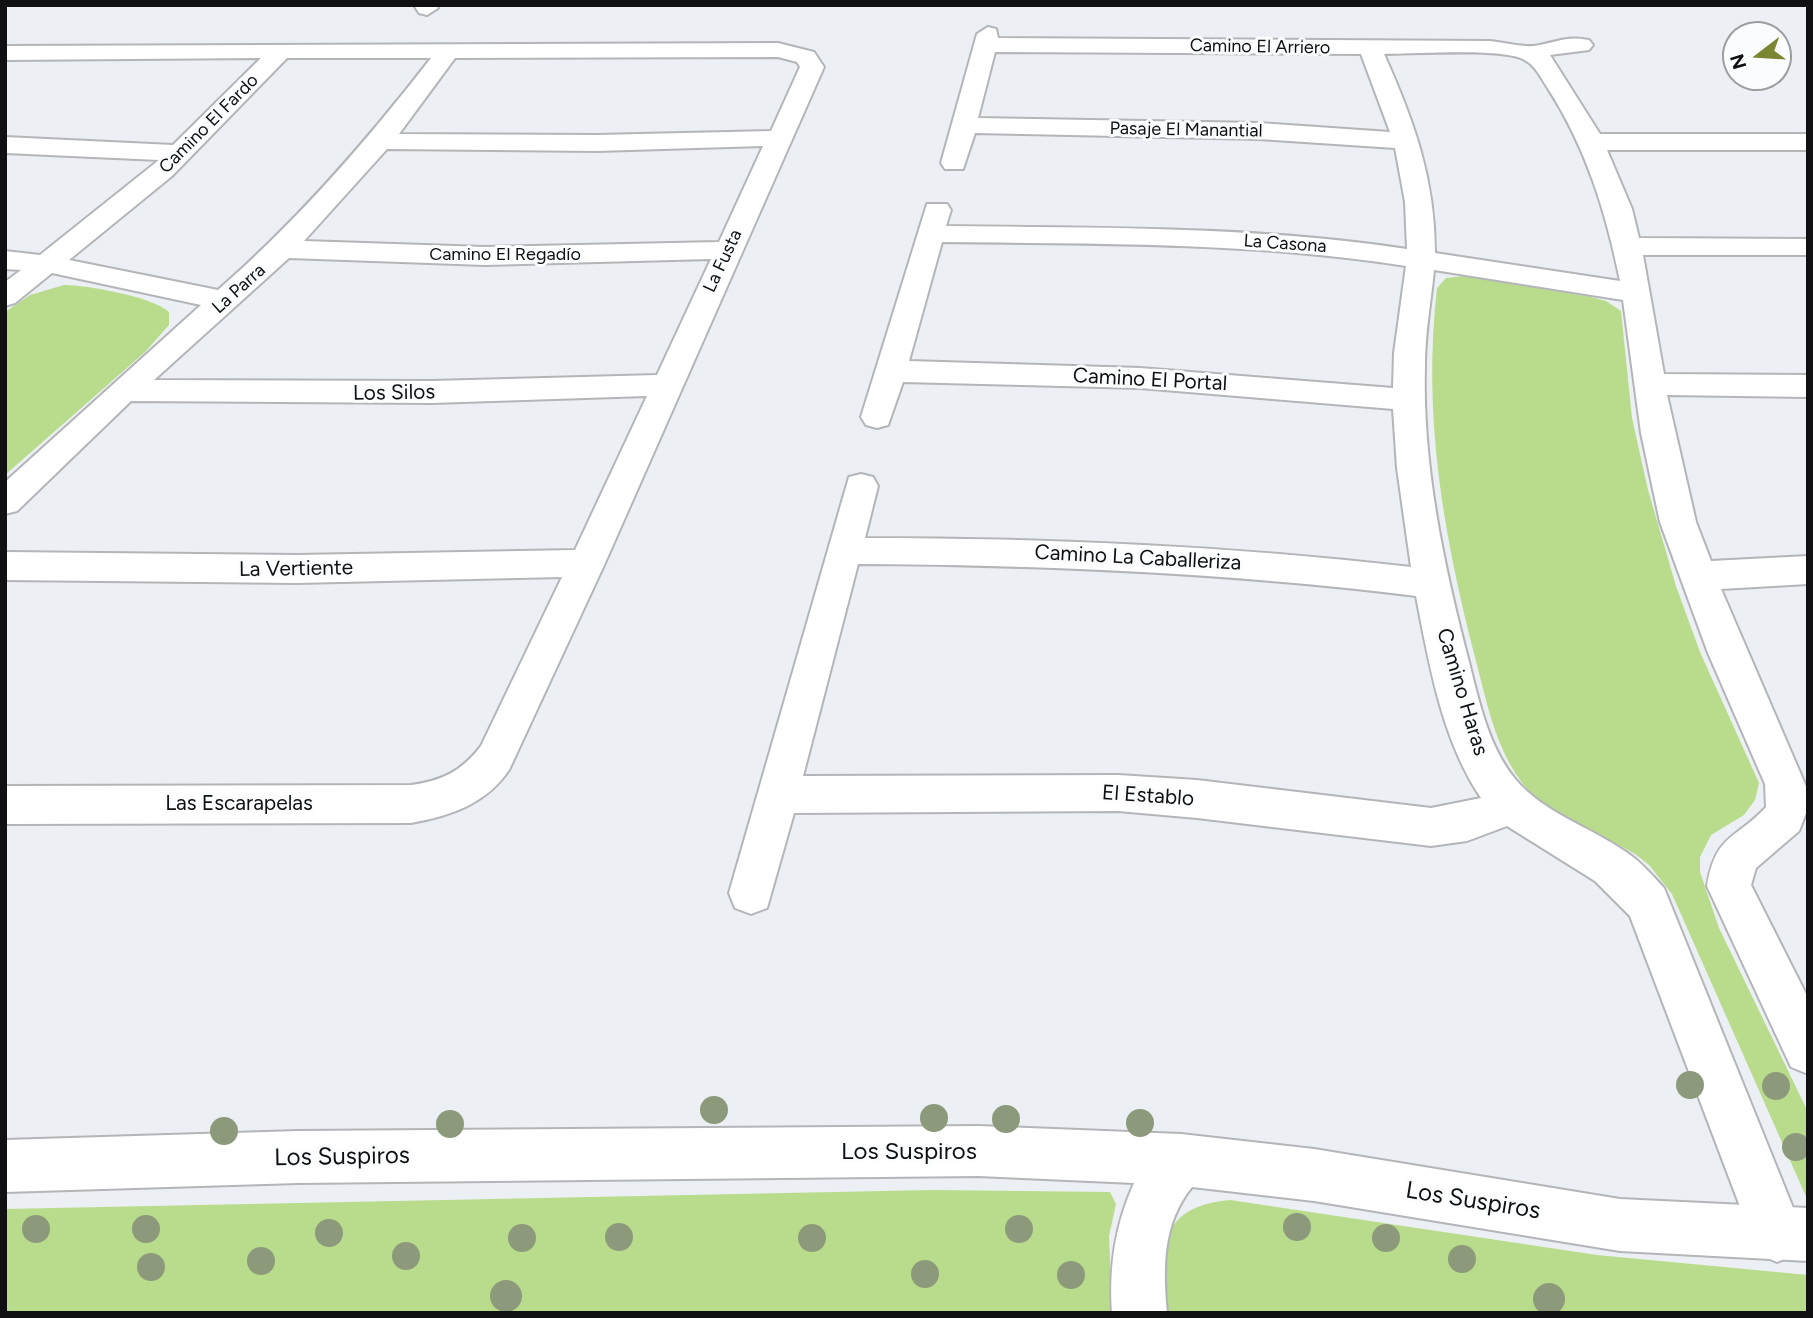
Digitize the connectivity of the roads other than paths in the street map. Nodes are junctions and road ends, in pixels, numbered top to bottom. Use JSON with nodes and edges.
{"nodes":[{"id":1,"x":1581,"y":45,"type":"dead end"},
{"id":2,"x":1370,"y":48,"type":"junction"},
{"id":3,"x":281,"y":51,"type":"junction"},
{"id":4,"x":447,"y":52,"type":"junction"},
{"id":5,"x":5,"y":53,"type":"edge"},
{"id":6,"x":1533,"y":54,"type":"junction"},
{"id":7,"x":964,"y":125,"type":"junction"},
{"id":8,"x":779,"y":138,"type":"junction"},
{"id":9,"x":380,"y":141,"type":"junction"},
{"id":10,"x":1408,"y":141,"type":"junction"},
{"id":11,"x":1591,"y":142,"type":"junction"},
{"id":12,"x":1808,"y":142,"type":"edge"},
{"id":13,"x":5,"y":145,"type":"edge"},
{"id":14,"x":181,"y":153,"type":"junction"},
{"id":15,"x":954,"y":163,"type":"dead end"},
{"id":16,"x":1628,"y":246,"type":"junction"},
{"id":17,"x":1808,"y":247,"type":"edge"},
{"id":18,"x":282,"y":249,"type":"junction"},
{"id":19,"x":728,"y":250,"type":"junction"},
{"id":20,"x":1421,"y":258,"type":"junction"},
{"id":21,"x":5,"y":260,"type":"edge"},
{"id":22,"x":49,"y":264,"type":"junction"},
{"id":23,"x":1637,"y":293,"type":"junction"},
{"id":24,"x":5,"y":297,"type":"edge"},
{"id":25,"x":227,"y":301,"type":"junction"},
{"id":26,"x":891,"y":371,"type":"junction"},
{"id":27,"x":1649,"y":384,"type":"junction"},
{"id":28,"x":666,"y":385,"type":"junction"},
{"id":29,"x":1808,"y":386,"type":"edge"},
{"id":30,"x":123,"y":390,"type":"junction"},
{"id":31,"x":1409,"y":400,"type":"junction"},
{"id":32,"x":877,"y":416,"type":"dead end"},
{"id":33,"x":861,"y":486,"type":"dead end"},
{"id":34,"x":5,"y":502,"type":"edge"},
{"id":35,"x":844,"y":551,"type":"junction"},
{"id":36,"x":587,"y":563,"type":"junction"},
{"id":37,"x":5,"y":566,"type":"edge"},
{"id":38,"x":1808,"y":570,"type":"edge"},
{"id":39,"x":1696,"y":576,"type":"junction"},
{"id":40,"x":1432,"y":584,"type":"junction"},
{"id":41,"x":470,"y":788,"type":"joint"},
{"id":42,"x":778,"y":795,"type":"junction"},
{"id":43,"x":5,"y":804,"type":"edge"},
{"id":44,"x":1513,"y":805,"type":"junction"},
{"id":45,"x":1798,"y":813,"type":"edge"},
{"id":46,"x":751,"y":893,"type":"dead end"},
{"id":47,"x":1808,"y":1050,"type":"edge"},
{"id":48,"x":1181,"y":1160,"type":"junction"},
{"id":49,"x":5,"y":1166,"type":"edge"},
{"id":50,"x":1793,"y":1235,"type":"edge"},
{"id":51,"x":1140,"y":1313,"type":"edge"}],
"edges":[{"from":1,"to":6,"type":"street"},
{"from":2,"to":6,"type":"street","name":"Camino El Arriero"},
{"from":2,"to":7,"type":"street","name":"Camino El Arriero"},
{"from":2,"to":10,"type":"street","name":"Camino Haras"},
{"from":3,"to":4,"type":"street"},
{"from":3,"to":5,"type":"street"},
{"from":3,"to":14,"type":"street","name":"Camino El Fardo"},
{"from":4,"to":8,"type":"street","name":"La Fusta"},
{"from":4,"to":9,"type":"street","name":"La Parra"},
{"from":6,"to":11,"type":"street"},
{"from":7,"to":10,"type":"street","name":"Pasaje El Manantial"},
{"from":7,"to":15,"type":"street"},
{"from":8,"to":9,"type":"street"},
{"from":8,"to":19,"type":"street","name":"La Fusta"},
{"from":9,"to":18,"type":"street","name":"La Parra"},
{"from":10,"to":20,"type":"street","name":"Camino Haras"},
{"from":11,"to":12,"type":"street"},
{"from":11,"to":16,"type":"street"},
{"from":13,"to":14,"type":"street"},
{"from":14,"to":22,"type":"street","name":"Camino El Fardo"},
{"from":16,"to":17,"type":"street"},
{"from":16,"to":23,"type":"street"},
{"from":18,"to":19,"type":"street","name":"Camino El Regadío"},
{"from":18,"to":25,"type":"street","name":"La Parra"},
{"from":19,"to":28,"type":"street","name":"La Fusta"},
{"from":20,"to":23,"type":"street","name":"La Casona"},
{"from":20,"to":26,"type":"street","name":"La Casona"},
{"from":20,"to":31,"type":"street","name":"Camino Haras"},
{"from":21,"to":22,"type":"street"},
{"from":22,"to":24,"type":"street","name":"Camino El Fardo"},
{"from":22,"to":25,"type":"street"},
{"from":23,"to":27,"type":"street"},
{"from":25,"to":30,"type":"street","name":"La Parra"},
{"from":26,"to":31,"type":"street","name":"Camino El Portal"},
{"from":26,"to":32,"type":"street"},
{"from":27,"to":29,"type":"street"},
{"from":27,"to":39,"type":"street"},
{"from":28,"to":30,"type":"street","name":"Los Silos"},
{"from":28,"to":36,"type":"street","name":"La Fusta"},
{"from":30,"to":34,"type":"street","name":"La Parra"},
{"from":31,"to":40,"type":"street","name":"Camino Haras"},
{"from":33,"to":35,"type":"street"},
{"from":35,"to":40,"type":"street","name":"Camino La Caballeriza"},
{"from":35,"to":42,"type":"street"},
{"from":36,"to":37,"type":"street","name":"La Vertiente"},
{"from":36,"to":41,"type":"street","name":"La Fusta"},
{"from":38,"to":39,"type":"street"},
{"from":39,"to":45,"type":"street"},
{"from":40,"to":44,"type":"street","name":"Camino Haras"},
{"from":41,"to":43,"type":"street","name":"Las Escarapelas"},
{"from":42,"to":44,"type":"street","name":"El Establo"},
{"from":42,"to":46,"type":"street"},
{"from":44,"to":50,"type":"street","name":"Camino Haras"},
{"from":45,"to":47,"type":"street"},
{"from":48,"to":49,"type":"street","name":"Los Suspiros"},
{"from":48,"to":50,"type":"street","name":"Los Suspiros"},
{"from":48,"to":51,"type":"street"}]}
